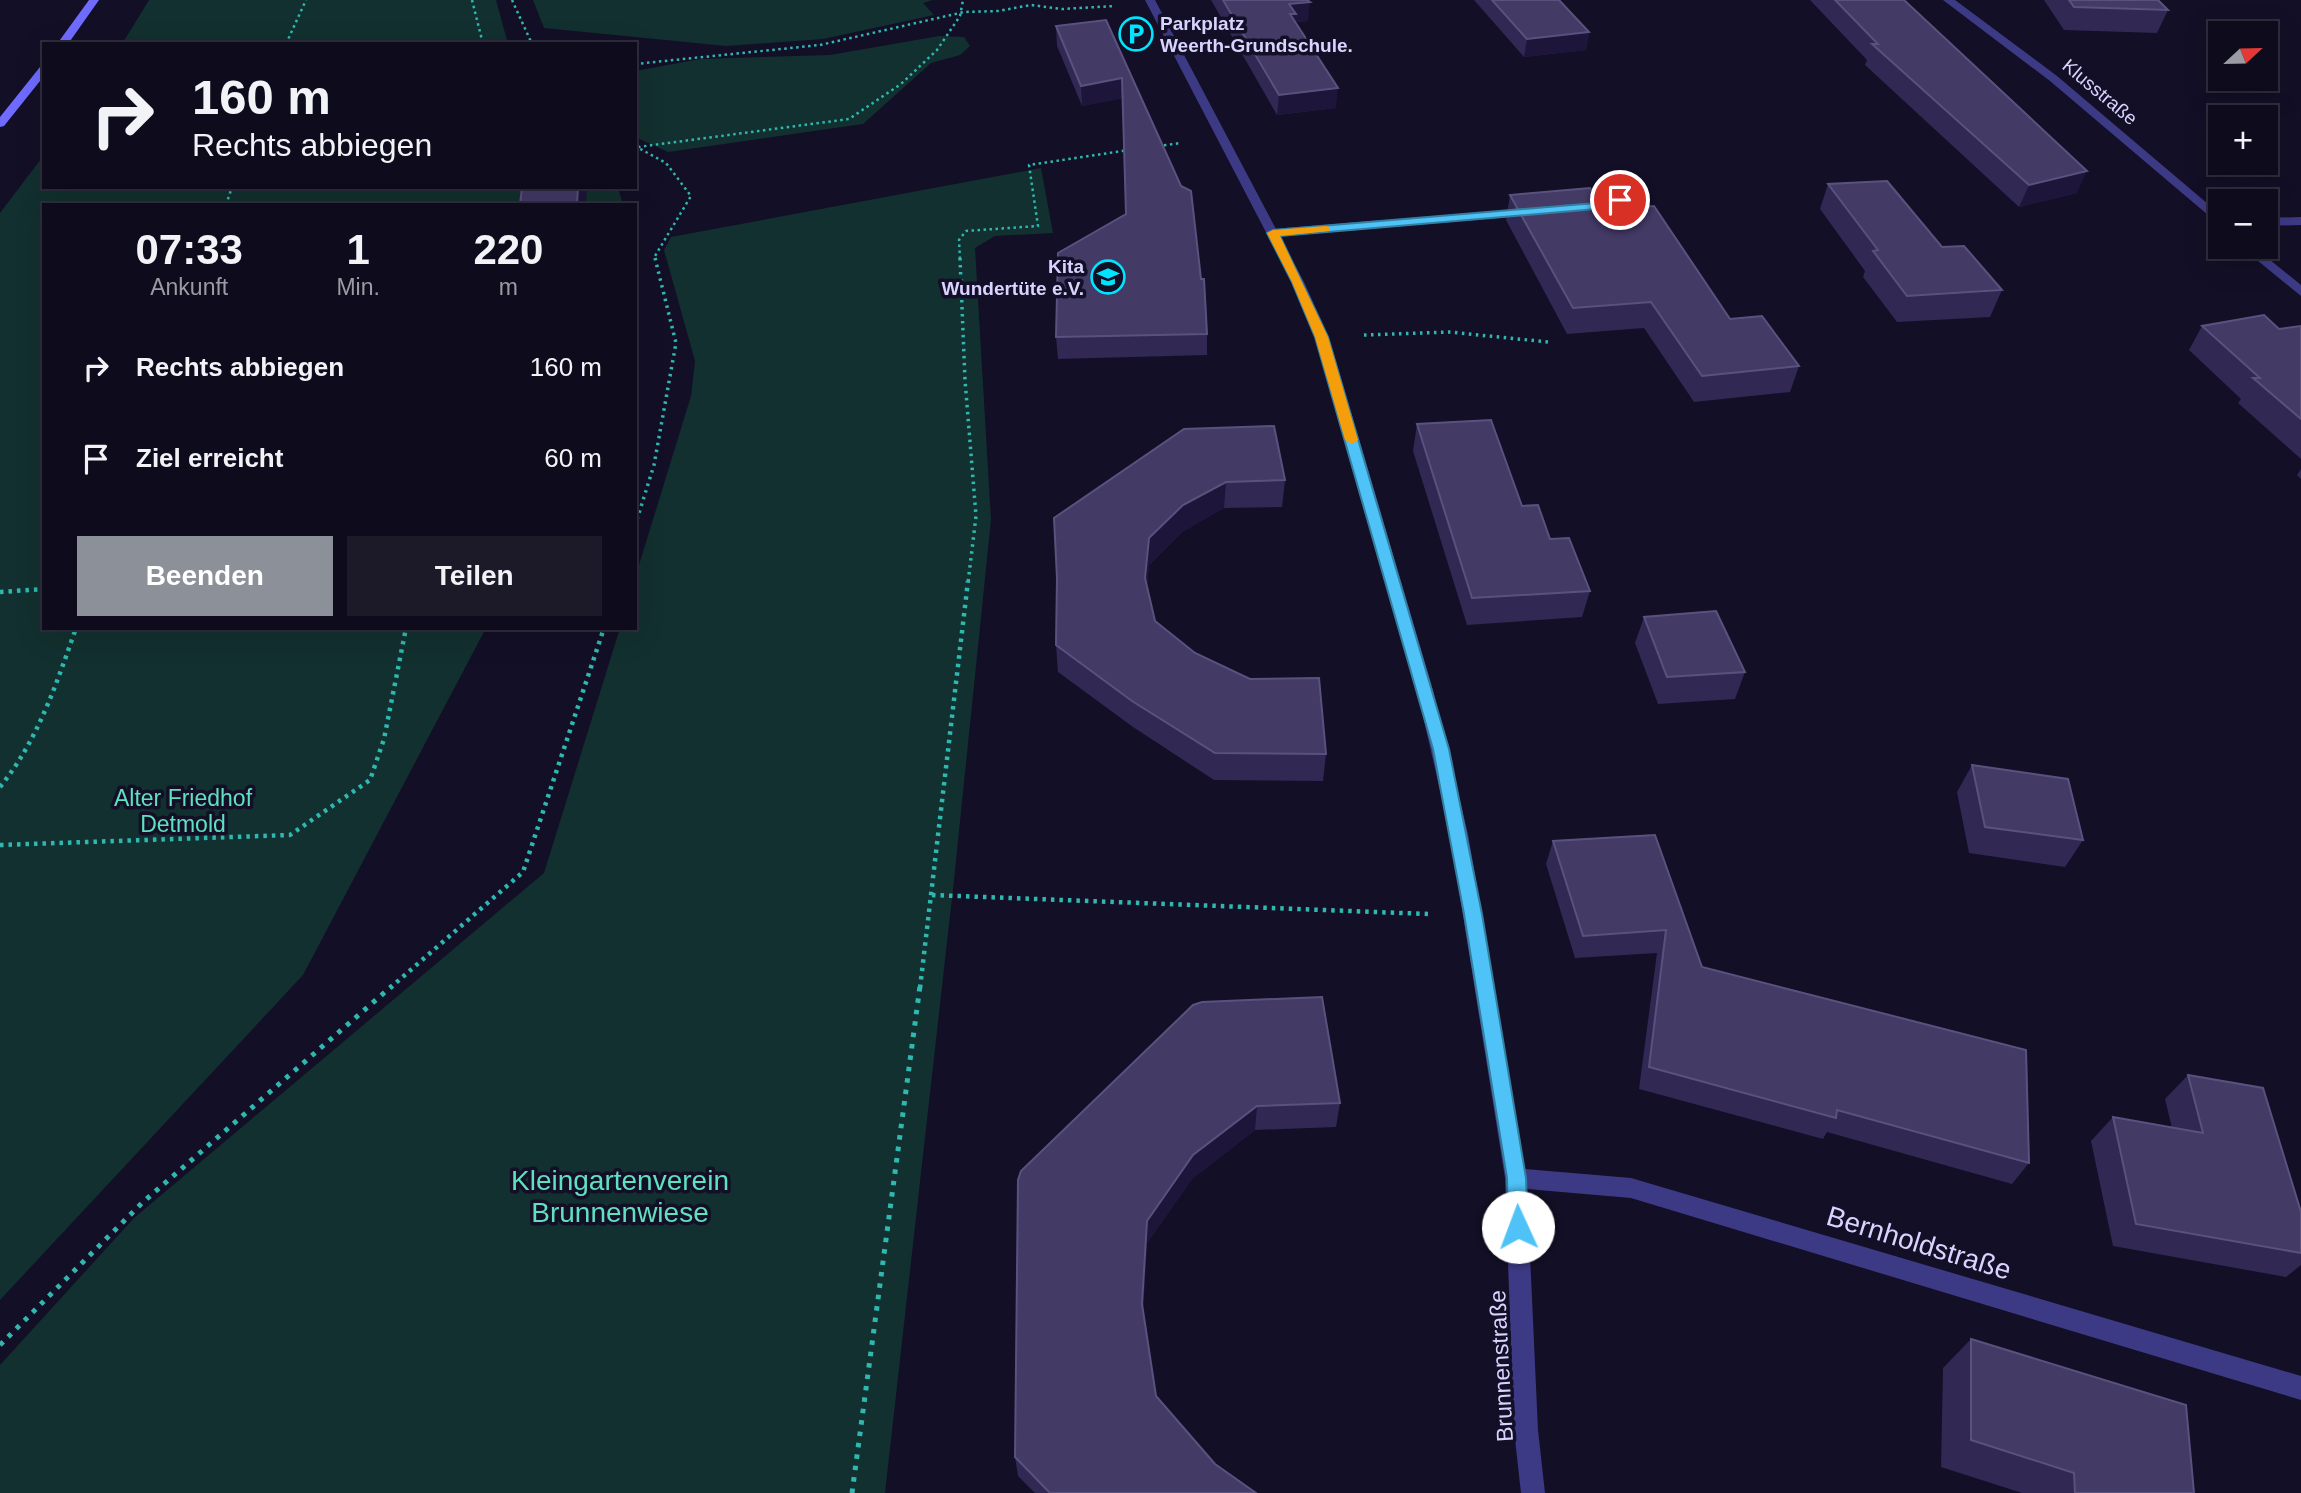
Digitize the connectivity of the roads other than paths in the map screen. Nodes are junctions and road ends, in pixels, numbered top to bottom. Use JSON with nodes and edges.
{"nodes":[{"id":1,"x":94,"y":0,"type":"edge"},
{"id":2,"x":1948,"y":0,"type":"edge"},
{"id":3,"x":1151,"y":2,"type":"edge"},
{"id":4,"x":63,"y":42,"type":"edge"},
{"id":5,"x":42,"y":72,"type":"edge"},
{"id":6,"x":0,"y":124,"type":"edge"},
{"id":7,"x":1620,"y":200,"type":"dead end"},
{"id":8,"x":2208,"y":210,"type":"edge"},
{"id":9,"x":2301,"y":221,"type":"edge"},
{"id":10,"x":2278,"y":222,"type":"edge"},
{"id":11,"x":1273,"y":233,"type":"junction"},
{"id":12,"x":2261,"y":259,"type":"edge"},
{"id":13,"x":2301,"y":292,"type":"edge"},
{"id":14,"x":1517,"y":1178,"type":"junction"},
{"id":15,"x":2301,"y":1388,"type":"edge"},
{"id":16,"x":1533,"y":1493,"type":"edge"}],
"edges":[{"from":1,"to":4,"type":"street"},
{"from":2,"to":8,"type":"street","name":"Klusstraße"},
{"from":3,"to":11,"type":"street","name":"Brunnenstraße"},
{"from":5,"to":6,"type":"street"},
{"from":7,"to":11,"type":"street"},
{"from":9,"to":10,"type":"street"},
{"from":11,"to":14,"type":"street","name":"Brunnenstraße"},
{"from":12,"to":13,"type":"street"},
{"from":14,"to":15,"type":"street","name":"Bernholdstraße"},
{"from":14,"to":16,"type":"street","name":"Brunnenstraße"}]}
